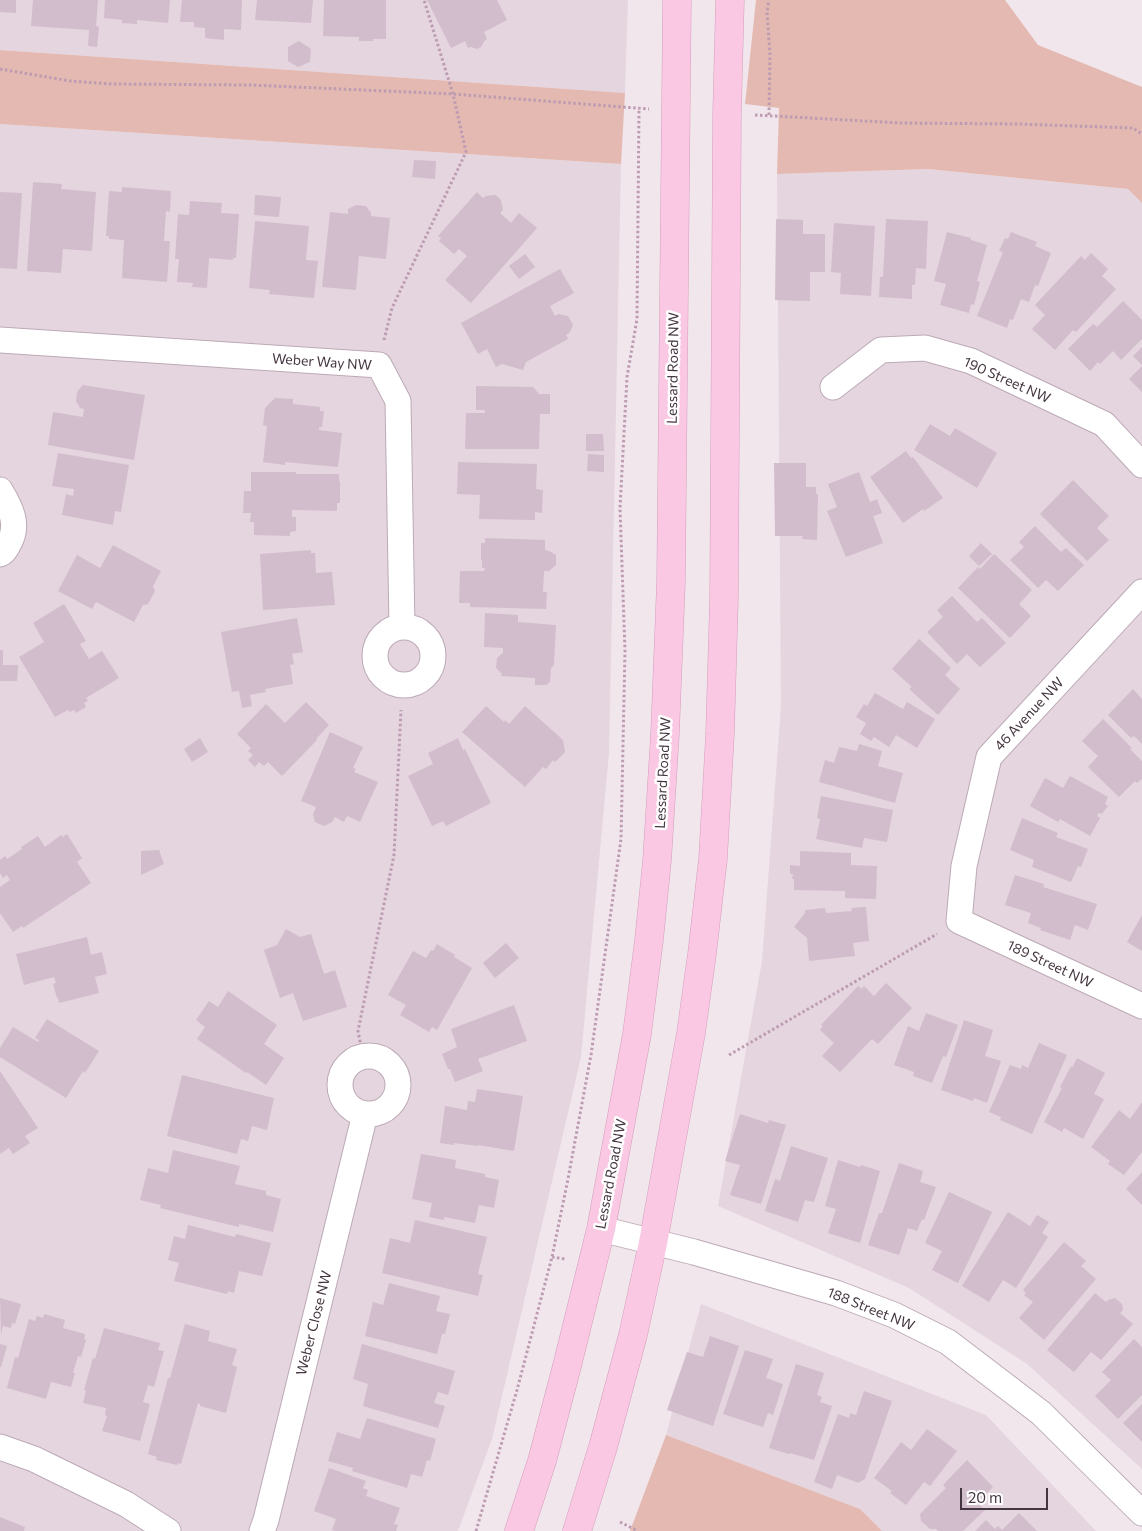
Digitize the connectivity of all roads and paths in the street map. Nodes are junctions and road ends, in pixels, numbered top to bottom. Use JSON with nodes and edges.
{"nodes":[{"id":1,"x":424,"y":0,"type":"edge"},
{"id":2,"x":677,"y":0,"type":"edge"},
{"id":3,"x":730,"y":0,"type":"edge"},
{"id":4,"x":769,"y":0,"type":"edge"},
{"id":5,"x":0,"y":69,"type":"edge"},
{"id":6,"x":453,"y":94,"type":"junction"},
{"id":7,"x":1142,"y":134,"type":"edge"},
{"id":8,"x":0,"y":340,"type":"edge"},
{"id":9,"x":378,"y":365,"type":"junction"},
{"id":10,"x":833,"y":387,"type":"dead end"},
{"id":11,"x":1142,"y":465,"type":"edge"},
{"id":12,"x":0,"y":490,"type":"edge"},
{"id":13,"x":0,"y":554,"type":"edge"},
{"id":14,"x":1142,"y":592,"type":"edge"},
{"id":15,"x":402,"y":627,"type":"dead end"},
{"id":16,"x":401,"y":710,"type":"dead end"},
{"id":17,"x":959,"y":921,"type":"junction"},
{"id":18,"x":1142,"y":1006,"type":"edge"},
{"id":19,"x":729,"y":1055,"type":"dead end"},
{"id":20,"x":363,"y":1057,"type":"junction"},
{"id":21,"x":365,"y":1114,"type":"junction"},
{"id":22,"x":600,"y":1229,"type":"junction"},
{"id":23,"x":653,"y":1242,"type":"junction"},
{"id":24,"x":0,"y":1446,"type":"edge"},
{"id":25,"x":1142,"y":1513,"type":"edge"},
{"id":26,"x":620,"y":1522,"type":"dead end"},
{"id":27,"x":168,"y":1531,"type":"edge"},
{"id":28,"x":262,"y":1531,"type":"edge"},
{"id":29,"x":476,"y":1531,"type":"edge"},
{"id":30,"x":519,"y":1531,"type":"edge"},
{"id":31,"x":577,"y":1531,"type":"edge"},
{"id":32,"x":638,"y":1531,"type":"edge"}],
"edges":[{"from":1,"to":6,"type":"path"},
{"from":2,"to":22,"type":"main road","name":"Lessard Road NW"},
{"from":3,"to":23,"type":"main road"},
{"from":4,"to":7,"type":"path"},
{"from":5,"to":6,"type":"path"},
{"from":6,"to":9,"type":"path"},
{"from":6,"to":29,"type":"path"},
{"from":8,"to":9,"type":"street","name":"Weber Way NW"},
{"from":9,"to":15,"type":"street","name":"Weber Way NW"},
{"from":10,"to":11,"type":"street","name":"190 Street NW"},
{"from":12,"to":13,"type":"street"},
{"from":14,"to":17,"type":"street","name":"46 Avenue NW"},
{"from":16,"to":20,"type":"path"},
{"from":17,"to":18,"type":"street","name":"189 Street NW"},
{"from":17,"to":19,"type":"path"},
{"from":20,"to":21,"type":"street"},
{"from":20,"to":21,"type":"street"},
{"from":21,"to":28,"type":"street","name":"Weber Close NW"},
{"from":22,"to":23,"type":"street","name":"188 Street NW"},
{"from":22,"to":30,"type":"main road","name":"Lessard Road NW"},
{"from":23,"to":25,"type":"street","name":"188 Street NW"},
{"from":23,"to":31,"type":"main road"},
{"from":24,"to":27,"type":"street"},
{"from":26,"to":32,"type":"path"}]}
